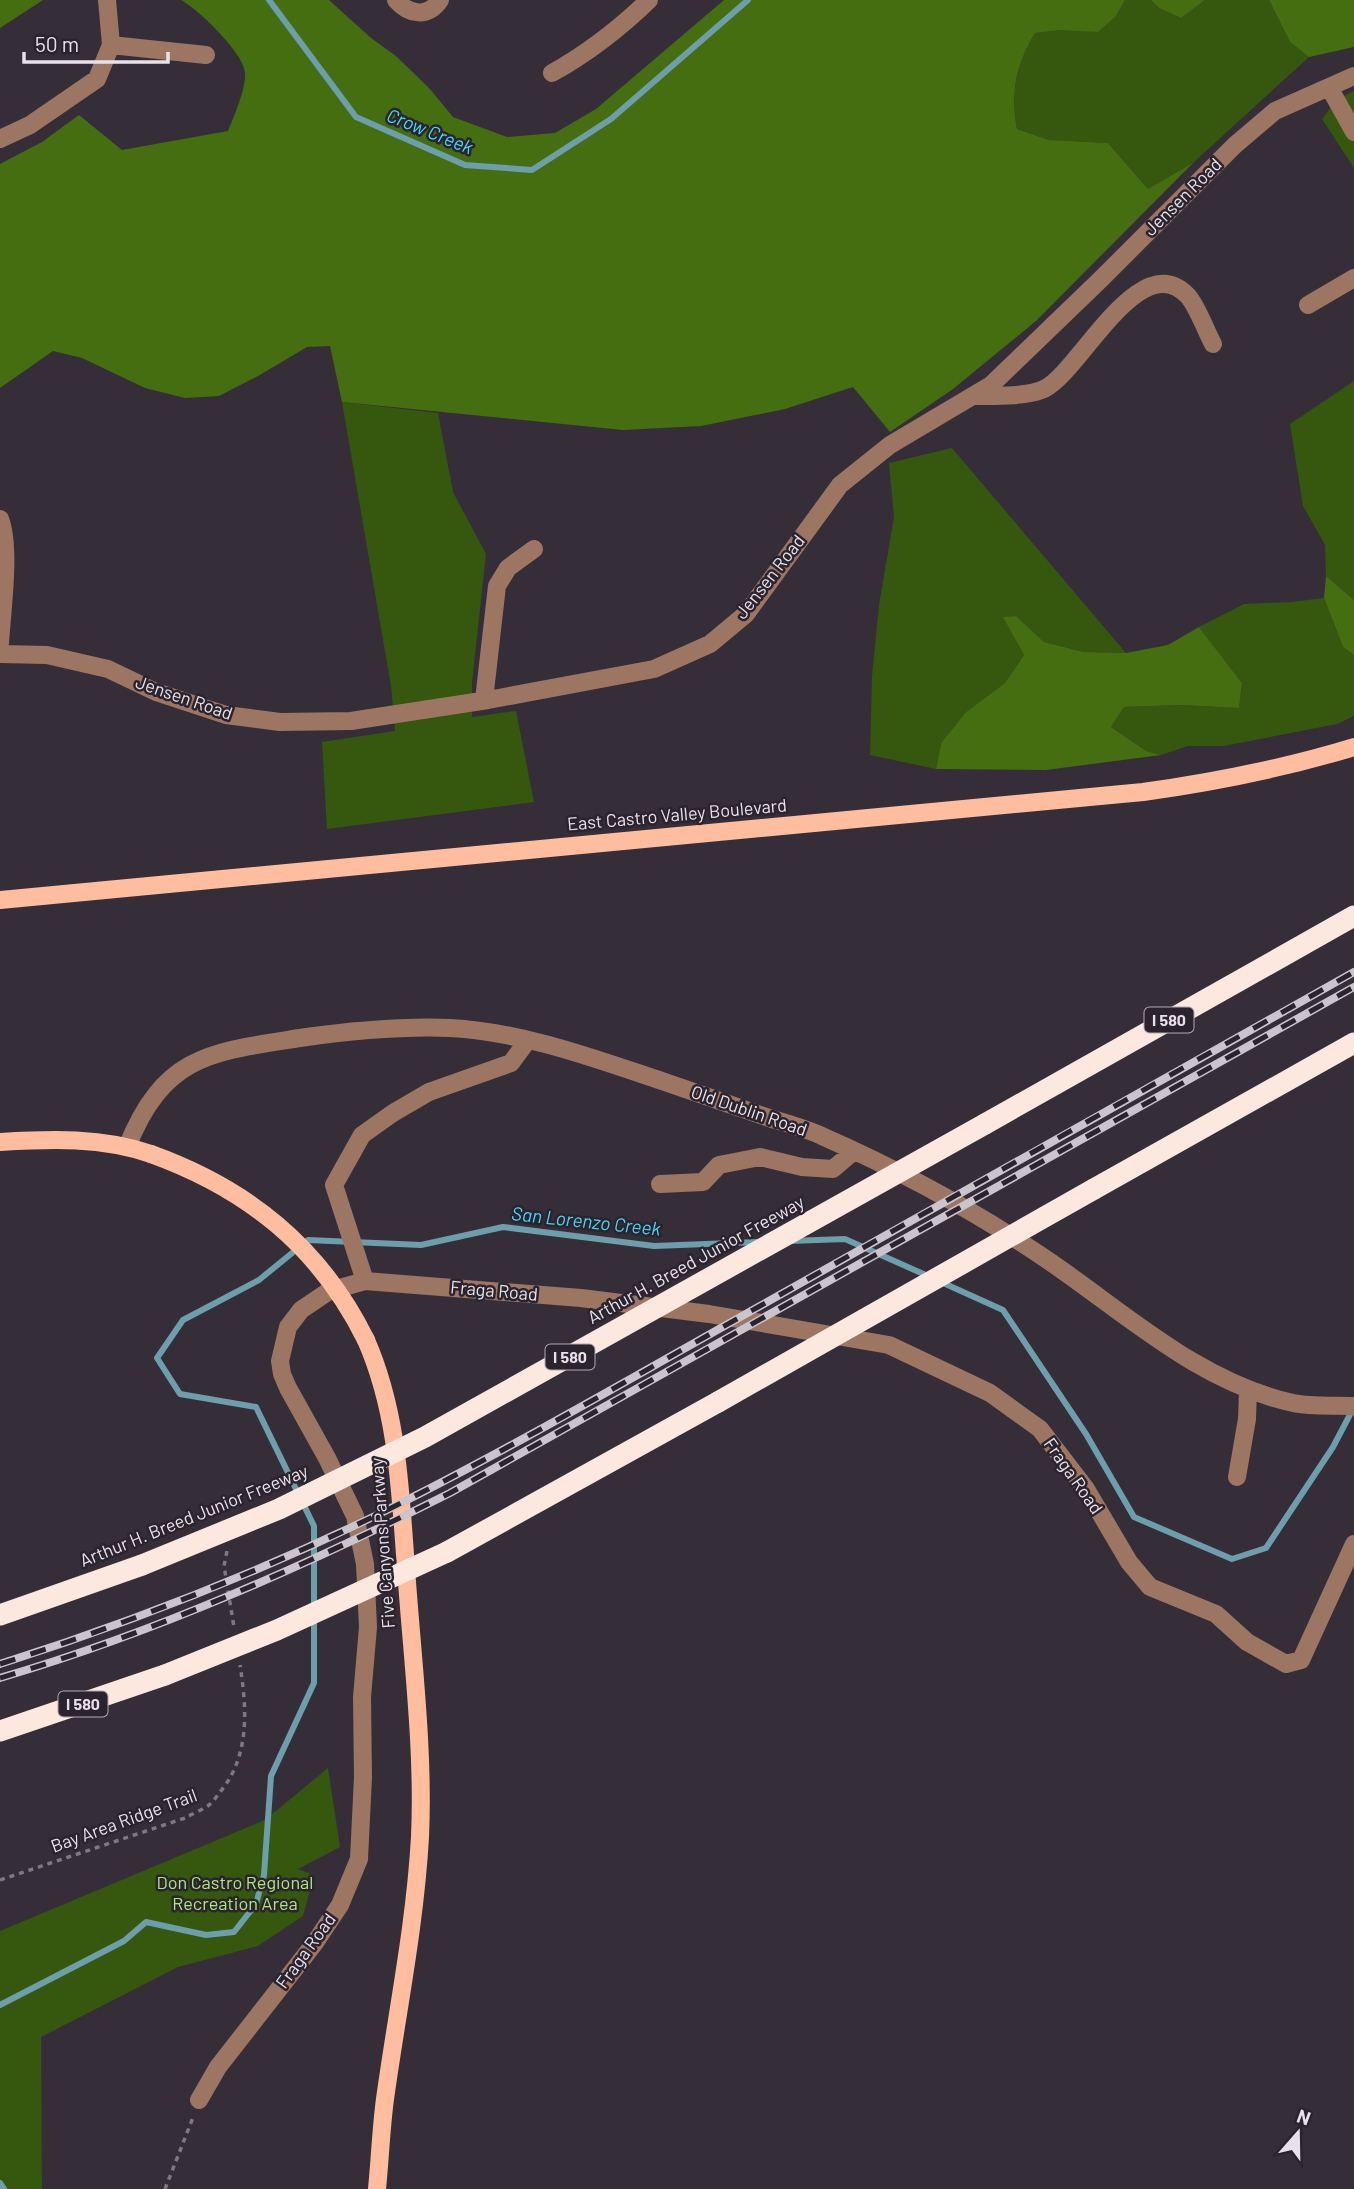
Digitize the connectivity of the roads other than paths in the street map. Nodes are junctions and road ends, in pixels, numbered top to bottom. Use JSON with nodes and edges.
{"nodes":[{"id":1,"x":107,"y":0,"type":"edge"},
{"id":2,"x":396,"y":0,"type":"edge"},
{"id":3,"x":440,"y":0,"type":"edge"},
{"id":4,"x":649,"y":0,"type":"edge"},
{"id":5,"x":111,"y":45,"type":"junction"},
{"id":6,"x":206,"y":55,"type":"dead end"},
{"id":7,"x":552,"y":73,"type":"dead end"},
{"id":8,"x":1354,"y":76,"type":"edge"},
{"id":9,"x":1329,"y":87,"type":"junction"},
{"id":10,"x":1354,"y":132,"type":"edge"},
{"id":11,"x":0,"y":139,"type":"edge"},
{"id":12,"x":1354,"y":278,"type":"edge"},
{"id":13,"x":1308,"y":305,"type":"dead end"},
{"id":14,"x":1213,"y":344,"type":"dead end"},
{"id":15,"x":970,"y":397,"type":"junction"},
{"id":16,"x":0,"y":519,"type":"edge"},
{"id":17,"x":534,"y":549,"type":"dead end"},
{"id":18,"x":0,"y":643,"type":"edge"},
{"id":19,"x":0,"y":654,"type":"edge"},
{"id":20,"x":484,"y":700,"type":"junction"},
{"id":21,"x":1354,"y":747,"type":"edge"},
{"id":22,"x":0,"y":900,"type":"edge"},
{"id":23,"x":1354,"y":916,"type":"edge"},
{"id":24,"x":528,"y":1040,"type":"junction"},
{"id":25,"x":1354,"y":1043,"type":"edge"},
{"id":26,"x":0,"y":1142,"type":"edge"},
{"id":27,"x":128,"y":1147,"type":"junction"},
{"id":28,"x":854,"y":1151,"type":"junction"},
{"id":29,"x":660,"y":1184,"type":"dead end"},
{"id":30,"x":365,"y":1281,"type":"junction"},
{"id":31,"x":1248,"y":1390,"type":"junction"},
{"id":32,"x":1354,"y":1406,"type":"edge"},
{"id":33,"x":1237,"y":1477,"type":"dead end"},
{"id":34,"x":1354,"y":1544,"type":"edge"},
{"id":35,"x":0,"y":1615,"type":"edge"},
{"id":36,"x":0,"y":1731,"type":"edge"},
{"id":37,"x":200,"y":2100,"type":"road end"},
{"id":38,"x":377,"y":2189,"type":"edge"}],
"edges":[{"from":1,"to":5,"type":"street"},
{"from":2,"to":3,"type":"street"},
{"from":4,"to":7,"type":"street"},
{"from":5,"to":6,"type":"street"},
{"from":5,"to":11,"type":"street"},
{"from":8,"to":9,"type":"street","name":"Jensen Road"},
{"from":9,"to":10,"type":"street"},
{"from":9,"to":15,"type":"street","name":"Jensen Road"},
{"from":12,"to":13,"type":"street"},
{"from":14,"to":15,"type":"street"},
{"from":15,"to":20,"type":"street","name":"Jensen Road"},
{"from":16,"to":18,"type":"street"},
{"from":17,"to":20,"type":"street"},
{"from":19,"to":20,"type":"street","name":"Jensen Road"},
{"from":21,"to":22,"type":"main road","name":"East Castro Valley Boulevard"},
{"from":23,"to":35,"type":"highway","name":"Arthur H. Breed Junior Freeway","number":"I 580","bridge":true},
{"from":24,"to":27,"type":"street","name":"Old Dublin Road"},
{"from":24,"to":28,"type":"street","name":"Old Dublin Road"},
{"from":24,"to":30,"type":"street"},
{"from":25,"to":36,"type":"highway","number":"I 580","bridge":true},
{"from":26,"to":27,"type":"main road","name":"Five Canyons Parkway"},
{"from":27,"to":38,"type":"main road","name":"Five Canyons Parkway","bridge":true},
{"from":28,"to":29,"type":"street"},
{"from":28,"to":31,"type":"street","name":"Old Dublin Road"},
{"from":30,"to":34,"type":"street","name":"Fraga Road"},
{"from":30,"to":37,"type":"street","name":"Fraga Road"},
{"from":31,"to":32,"type":"street","name":"Old Dublin Road"},
{"from":31,"to":33,"type":"street"}]}
